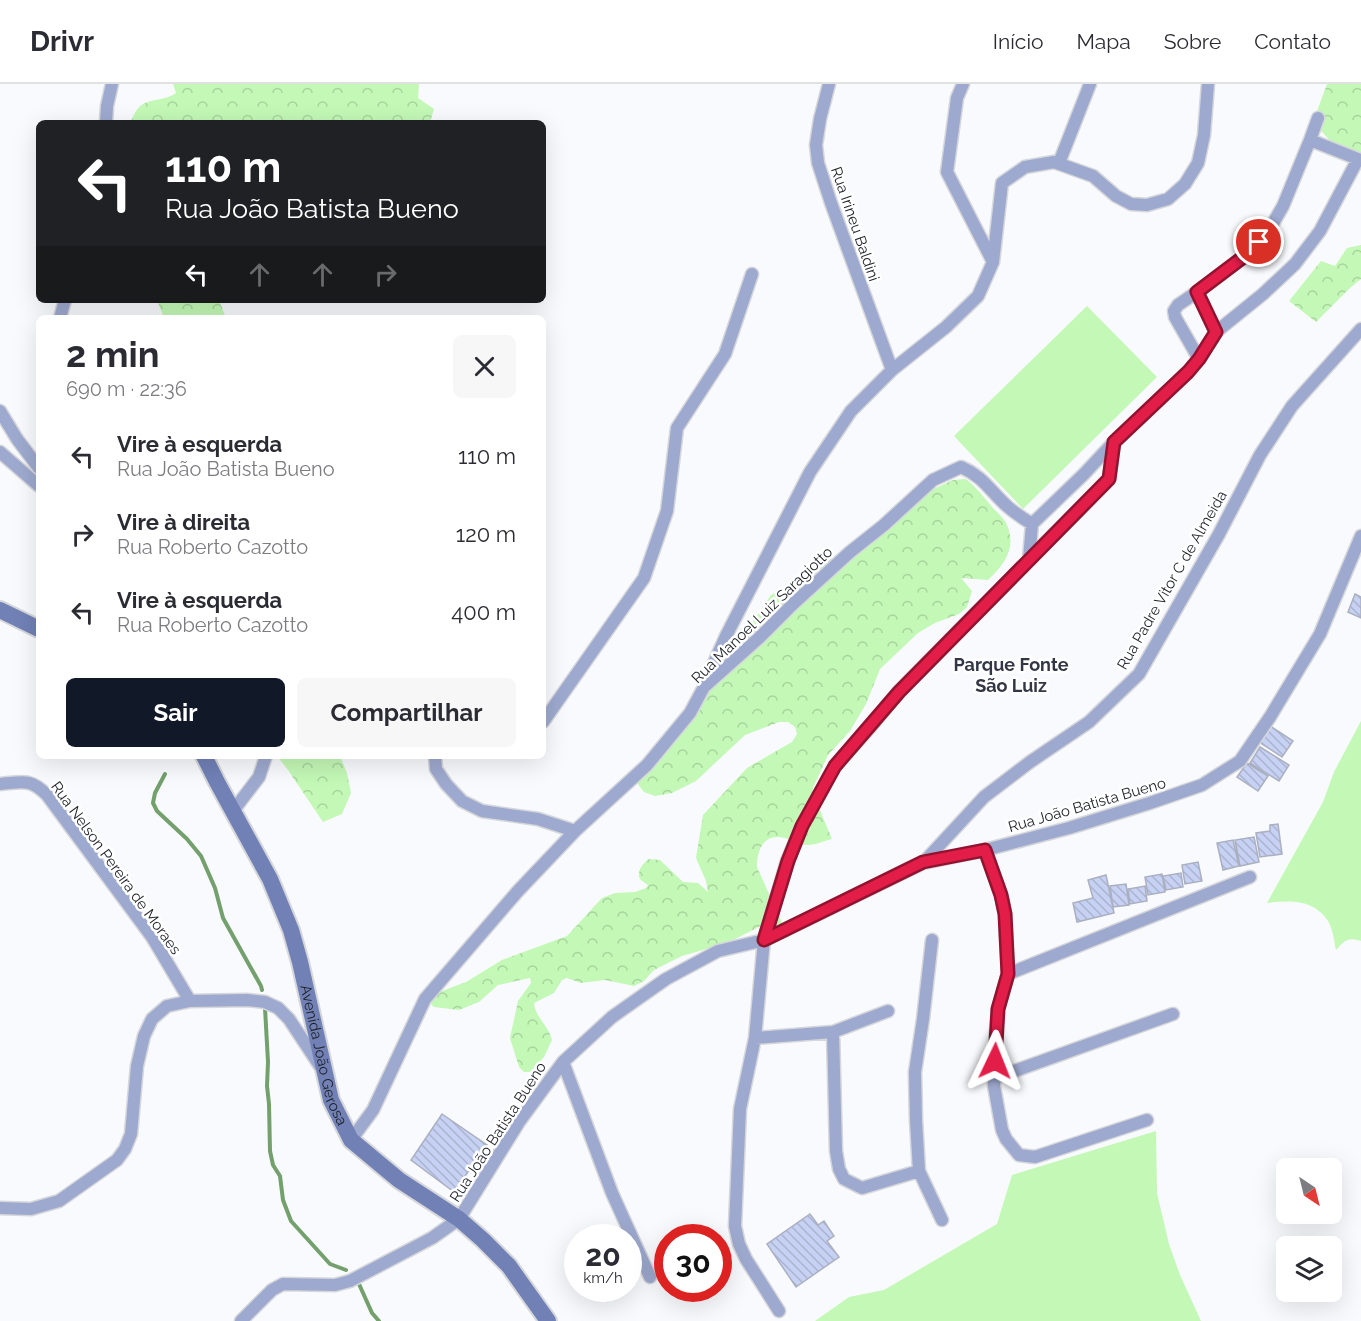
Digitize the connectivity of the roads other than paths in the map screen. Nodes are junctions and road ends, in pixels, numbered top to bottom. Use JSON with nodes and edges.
{"nodes":[{"id":1,"x":112,"y":84,"type":"edge"},
{"id":2,"x":829,"y":84,"type":"edge"},
{"id":3,"x":963,"y":84,"type":"edge"},
{"id":4,"x":1090,"y":84,"type":"edge"},
{"id":5,"x":1208,"y":84,"type":"edge"},
{"id":6,"x":1318,"y":118,"type":"dead end"},
{"id":7,"x":106,"y":120,"type":"edge"},
{"id":8,"x":1310,"y":140,"type":"junction"},
{"id":9,"x":1059,"y":163,"type":"junction"},
{"id":10,"x":993,"y":262,"type":"junction"},
{"id":11,"x":752,"y":274,"type":"dead end"},
{"id":12,"x":1197,"y":292,"type":"junction"},
{"id":13,"x":1361,"y":329,"type":"edge"},
{"id":14,"x":1216,"y":332,"type":"junction"},
{"id":15,"x":1199,"y":359,"type":"junction"},
{"id":16,"x":892,"y":370,"type":"junction"},
{"id":17,"x":0,"y":411,"type":"edge"},
{"id":18,"x":1114,"y":442,"type":"junction"},
{"id":19,"x":0,"y":452,"type":"edge"},
{"id":20,"x":36,"y":464,"type":"edge"},
{"id":21,"x":36,"y":483,"type":"edge"},
{"id":22,"x":1032,"y":524,"type":"junction"},
{"id":23,"x":1361,"y":536,"type":"edge"},
{"id":24,"x":1029,"y":559,"type":"junction"},
{"id":25,"x":0,"y":610,"type":"edge"},
{"id":26,"x":36,"y":627,"type":"edge"},
{"id":27,"x":704,"y":687,"type":"junction"},
{"id":28,"x":546,"y":718,"type":"edge"},
{"id":29,"x":206,"y":759,"type":"edge"},
{"id":30,"x":265,"y":759,"type":"edge"},
{"id":31,"x":435,"y":759,"type":"edge"},
{"id":32,"x":0,"y":783,"type":"edge"},
{"id":33,"x":233,"y":810,"type":"junction"},
{"id":34,"x":576,"y":831,"type":"junction"},
{"id":35,"x":985,"y":850,"type":"junction"},
{"id":36,"x":923,"y":862,"type":"junction"},
{"id":37,"x":1250,"y":877,"type":"dead end"},
{"id":38,"x":764,"y":940,"type":"junction"},
{"id":39,"x":932,"y":940,"type":"dead end"},
{"id":40,"x":1008,"y":974,"type":"junction"},
{"id":41,"x":190,"y":1001,"type":"junction"},
{"id":42,"x":888,"y":1011,"type":"dead end"},
{"id":43,"x":1173,"y":1014,"type":"dead end"},
{"id":44,"x":833,"y":1032,"type":"junction"},
{"id":45,"x":755,"y":1038,"type":"junction"},
{"id":46,"x":563,"y":1062,"type":"junction"},
{"id":47,"x":324,"y":1072,"type":"junction"},
{"id":48,"x":995,"y":1078,"type":"junction"},
{"id":49,"x":1147,"y":1120,"type":"dead end"},
{"id":50,"x":351,"y":1140,"type":"junction"},
{"id":51,"x":919,"y":1171,"type":"junction"},
{"id":52,"x":0,"y":1208,"type":"edge"},
{"id":53,"x":459,"y":1219,"type":"junction"},
{"id":54,"x":942,"y":1220,"type":"dead end"},
{"id":55,"x":650,"y":1277,"type":"dead end"},
{"id":56,"x":779,"y":1311,"type":"dead end"},
{"id":57,"x":241,"y":1321,"type":"edge"},
{"id":58,"x":548,"y":1321,"type":"edge"}],
"edges":[{"from":1,"to":7,"type":"street"},
{"from":2,"to":16,"type":"street","name":"Rua Irineu Baldini"},
{"from":3,"to":10,"type":"street"},
{"from":4,"to":9,"type":"street"},
{"from":5,"to":9,"type":"street"},
{"from":6,"to":8,"type":"street"},
{"from":8,"to":12,"type":"street"},
{"from":8,"to":14,"type":"street"},
{"from":9,"to":10,"type":"street"},
{"from":10,"to":16,"type":"street"},
{"from":11,"to":28,"type":"street"},
{"from":12,"to":14,"type":"street"},
{"from":12,"to":15,"type":"street"},
{"from":13,"to":36,"type":"street","name":"Rua Padre Vitor C de Almeida"},
{"from":14,"to":15,"type":"street"},
{"from":15,"to":18,"type":"street"},
{"from":16,"to":27,"type":"street"},
{"from":17,"to":20,"type":"street"},
{"from":18,"to":22,"type":"street"},
{"from":18,"to":24,"type":"street"},
{"from":19,"to":21,"type":"street"},
{"from":22,"to":24,"type":"street"},
{"from":22,"to":27,"type":"street","name":"Rua Manoel Luiz Saragiotto"},
{"from":23,"to":35,"type":"street","name":"Rua João Batista Bueno"},
{"from":24,"to":38,"type":"street"},
{"from":25,"to":26,"type":"main road"},
{"from":27,"to":34,"type":"street","name":"Rua Manoel Luiz Saragiotto"},
{"from":29,"to":33,"type":"main road","name":"Avenida João Gerosa"},
{"from":30,"to":33,"type":"street"},
{"from":31,"to":34,"type":"street"},
{"from":32,"to":41,"type":"street","name":"Rua Nelson Pereira de Moraes"},
{"from":33,"to":47,"type":"main road","name":"Avenida João Gerosa"},
{"from":34,"to":50,"type":"street","name":"Rua Manoel Luiz Saragiotto"},
{"from":35,"to":36,"type":"street","name":"Rua João Batista Bueno"},
{"from":35,"to":40,"type":"street"},
{"from":36,"to":38,"type":"street","name":"Rua João Batista Bueno"},
{"from":37,"to":40,"type":"street"},
{"from":38,"to":45,"type":"street"},
{"from":38,"to":46,"type":"street","name":"Rua João Batista Bueno"},
{"from":39,"to":51,"type":"street"},
{"from":40,"to":48,"type":"street"},
{"from":41,"to":47,"type":"street"},
{"from":41,"to":52,"type":"street"},
{"from":42,"to":44,"type":"street"},
{"from":43,"to":48,"type":"street"},
{"from":44,"to":45,"type":"street"},
{"from":44,"to":51,"type":"street"},
{"from":45,"to":56,"type":"street"},
{"from":46,"to":53,"type":"street","name":"Rua João Batista Bueno"},
{"from":46,"to":55,"type":"street"},
{"from":47,"to":50,"type":"main road","name":"Avenida João Gerosa"},
{"from":48,"to":49,"type":"street"},
{"from":50,"to":53,"type":"main road","name":"Avenida João Gerosa"},
{"from":51,"to":54,"type":"street"},
{"from":53,"to":57,"type":"street"},
{"from":53,"to":58,"type":"main road","name":"Avenida João Gerosa"}]}
